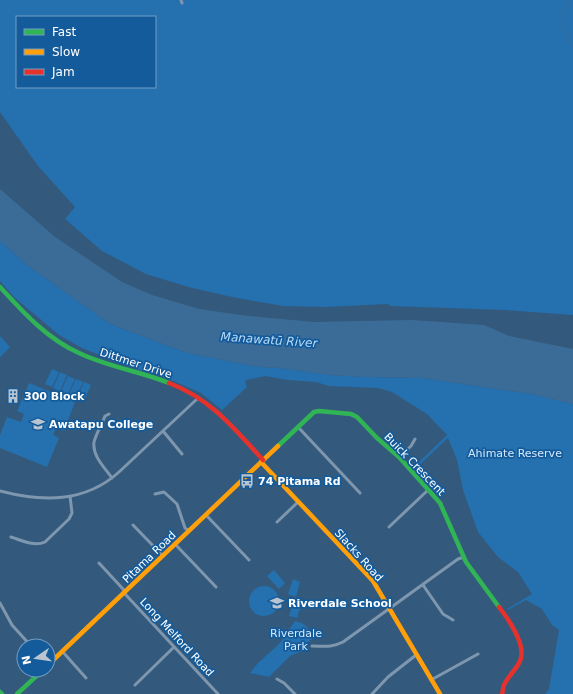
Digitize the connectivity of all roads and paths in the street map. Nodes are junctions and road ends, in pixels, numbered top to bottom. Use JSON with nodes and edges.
{"nodes":[{"id":1,"x":0,"y":287,"type":"edge"},
{"id":2,"x":198,"y":397,"type":"junction"},
{"id":3,"x":109,"y":414,"type":"dead end"},
{"id":4,"x":298,"y":427,"type":"junction"},
{"id":5,"x":163,"y":431,"type":"junction"},
{"id":6,"x":415,"y":439,"type":"dead end"},
{"id":7,"x":182,"y":454,"type":"dead end"},
{"id":8,"x":399,"y":457,"type":"junction"},
{"id":9,"x":262,"y":461,"type":"junction"},
{"id":10,"x":112,"y":478,"type":"junction"},
{"id":11,"x":0,"y":490,"type":"edge"},
{"id":12,"x":429,"y":490,"type":"junction"},
{"id":13,"x":360,"y":493,"type":"dead end"},
{"id":14,"x":155,"y":494,"type":"dead end"},
{"id":15,"x":70,"y":496,"type":"junction"},
{"id":16,"x":298,"y":502,"type":"junction"},
{"id":17,"x":206,"y":515,"type":"junction"},
{"id":18,"x":277,"y":522,"type":"dead end"},
{"id":19,"x":133,"y":525,"type":"dead end"},
{"id":20,"x":389,"y":527,"type":"dead end"},
{"id":21,"x":189,"y":531,"type":"junction"},
{"id":22,"x":11,"y":537,"type":"dead end"},
{"id":23,"x":175,"y":544,"type":"junction"},
{"id":24,"x":163,"y":556,"type":"junction"},
{"id":25,"x":464,"y":557,"type":"junction"},
{"id":26,"x":249,"y":560,"type":"dead end"},
{"id":27,"x":99,"y":563,"type":"dead end"},
{"id":28,"x":423,"y":585,"type":"junction"},
{"id":29,"x":216,"y":587,"type":"dead end"},
{"id":30,"x":125,"y":592,"type":"junction"},
{"id":31,"x":0,"y":603,"type":"edge"},
{"id":32,"x":389,"y":609,"type":"junction"},
{"id":33,"x":453,"y":620,"type":"dead end"},
{"id":34,"x":24,"y":638,"type":"edge"},
{"id":35,"x":312,"y":646,"type":"dead end"},
{"id":36,"x":174,"y":647,"type":"junction"},
{"id":37,"x":62,"y":651,"type":"junction"},
{"id":38,"x":478,"y":654,"type":"dead end"},
{"id":39,"x":416,"y":655,"type":"junction"},
{"id":40,"x":56,"y":657,"type":"edge"},
{"id":41,"x":34,"y":678,"type":"edge"},
{"id":42,"x":86,"y":678,"type":"dead end"},
{"id":43,"x":277,"y":679,"type":"dead end"},
{"id":44,"x":431,"y":680,"type":"junction"},
{"id":45,"x":134,"y":685,"type":"dead end"},
{"id":46,"x":17,"y":694,"type":"edge"},
{"id":47,"x":218,"y":694,"type":"edge"},
{"id":48,"x":294,"y":694,"type":"edge"},
{"id":49,"x":372,"y":694,"type":"edge"},
{"id":50,"x":440,"y":694,"type":"edge"},
{"id":51,"x":502,"y":694,"type":"edge"}],
"edges":[{"from":1,"to":2,"type":"street","name":"Dittmer Drive"},
{"from":2,"to":5,"type":"street"},
{"from":2,"to":9,"type":"street","name":"Dittmer Drive"},
{"from":3,"to":10,"type":"street"},
{"from":4,"to":8,"type":"street","name":"Buick Crescent"},
{"from":4,"to":9,"type":"street","name":"Buick Crescent"},
{"from":4,"to":13,"type":"street"},
{"from":5,"to":7,"type":"street"},
{"from":5,"to":10,"type":"street"},
{"from":6,"to":8,"type":"street"},
{"from":8,"to":12,"type":"street","name":"Buick Crescent"},
{"from":9,"to":16,"type":"street","name":"Slacks Road"},
{"from":9,"to":17,"type":"street","name":"Pitama Road"},
{"from":10,"to":15,"type":"street"},
{"from":11,"to":15,"type":"street"},
{"from":12,"to":20,"type":"street"},
{"from":12,"to":25,"type":"street","name":"Buick Crescent"},
{"from":14,"to":21,"type":"street"},
{"from":15,"to":22,"type":"street"},
{"from":16,"to":18,"type":"street"},
{"from":16,"to":32,"type":"street","name":"Slacks Road"},
{"from":17,"to":21,"type":"street","name":"Pitama Road"},
{"from":17,"to":26,"type":"street"},
{"from":19,"to":24,"type":"street"},
{"from":21,"to":23,"type":"street","name":"Pitama Road"},
{"from":23,"to":24,"type":"street","name":"Pitama Road"},
{"from":23,"to":29,"type":"street"},
{"from":24,"to":30,"type":"street","name":"Pitama Road"},
{"from":25,"to":28,"type":"street"},
{"from":25,"to":51,"type":"street","name":"Buick Crescent"},
{"from":27,"to":30,"type":"street","name":"Long Melford Road"},
{"from":28,"to":32,"type":"street"},
{"from":28,"to":33,"type":"street"},
{"from":30,"to":36,"type":"street","name":"Long Melford Road"},
{"from":30,"to":37,"type":"street","name":"Pitama Road"},
{"from":31,"to":34,"type":"street"},
{"from":32,"to":35,"type":"street"},
{"from":32,"to":39,"type":"street","name":"Slacks Road"},
{"from":36,"to":45,"type":"street"},
{"from":36,"to":47,"type":"street","name":"Long Melford Road"},
{"from":37,"to":40,"type":"street","name":"Pitama Road"},
{"from":37,"to":42,"type":"street"},
{"from":38,"to":44,"type":"street"},
{"from":39,"to":44,"type":"street","name":"Slacks Road"},
{"from":39,"to":49,"type":"street"},
{"from":41,"to":46,"type":"street"},
{"from":43,"to":48,"type":"street"},
{"from":44,"to":50,"type":"street","name":"Slacks Road"}]}
